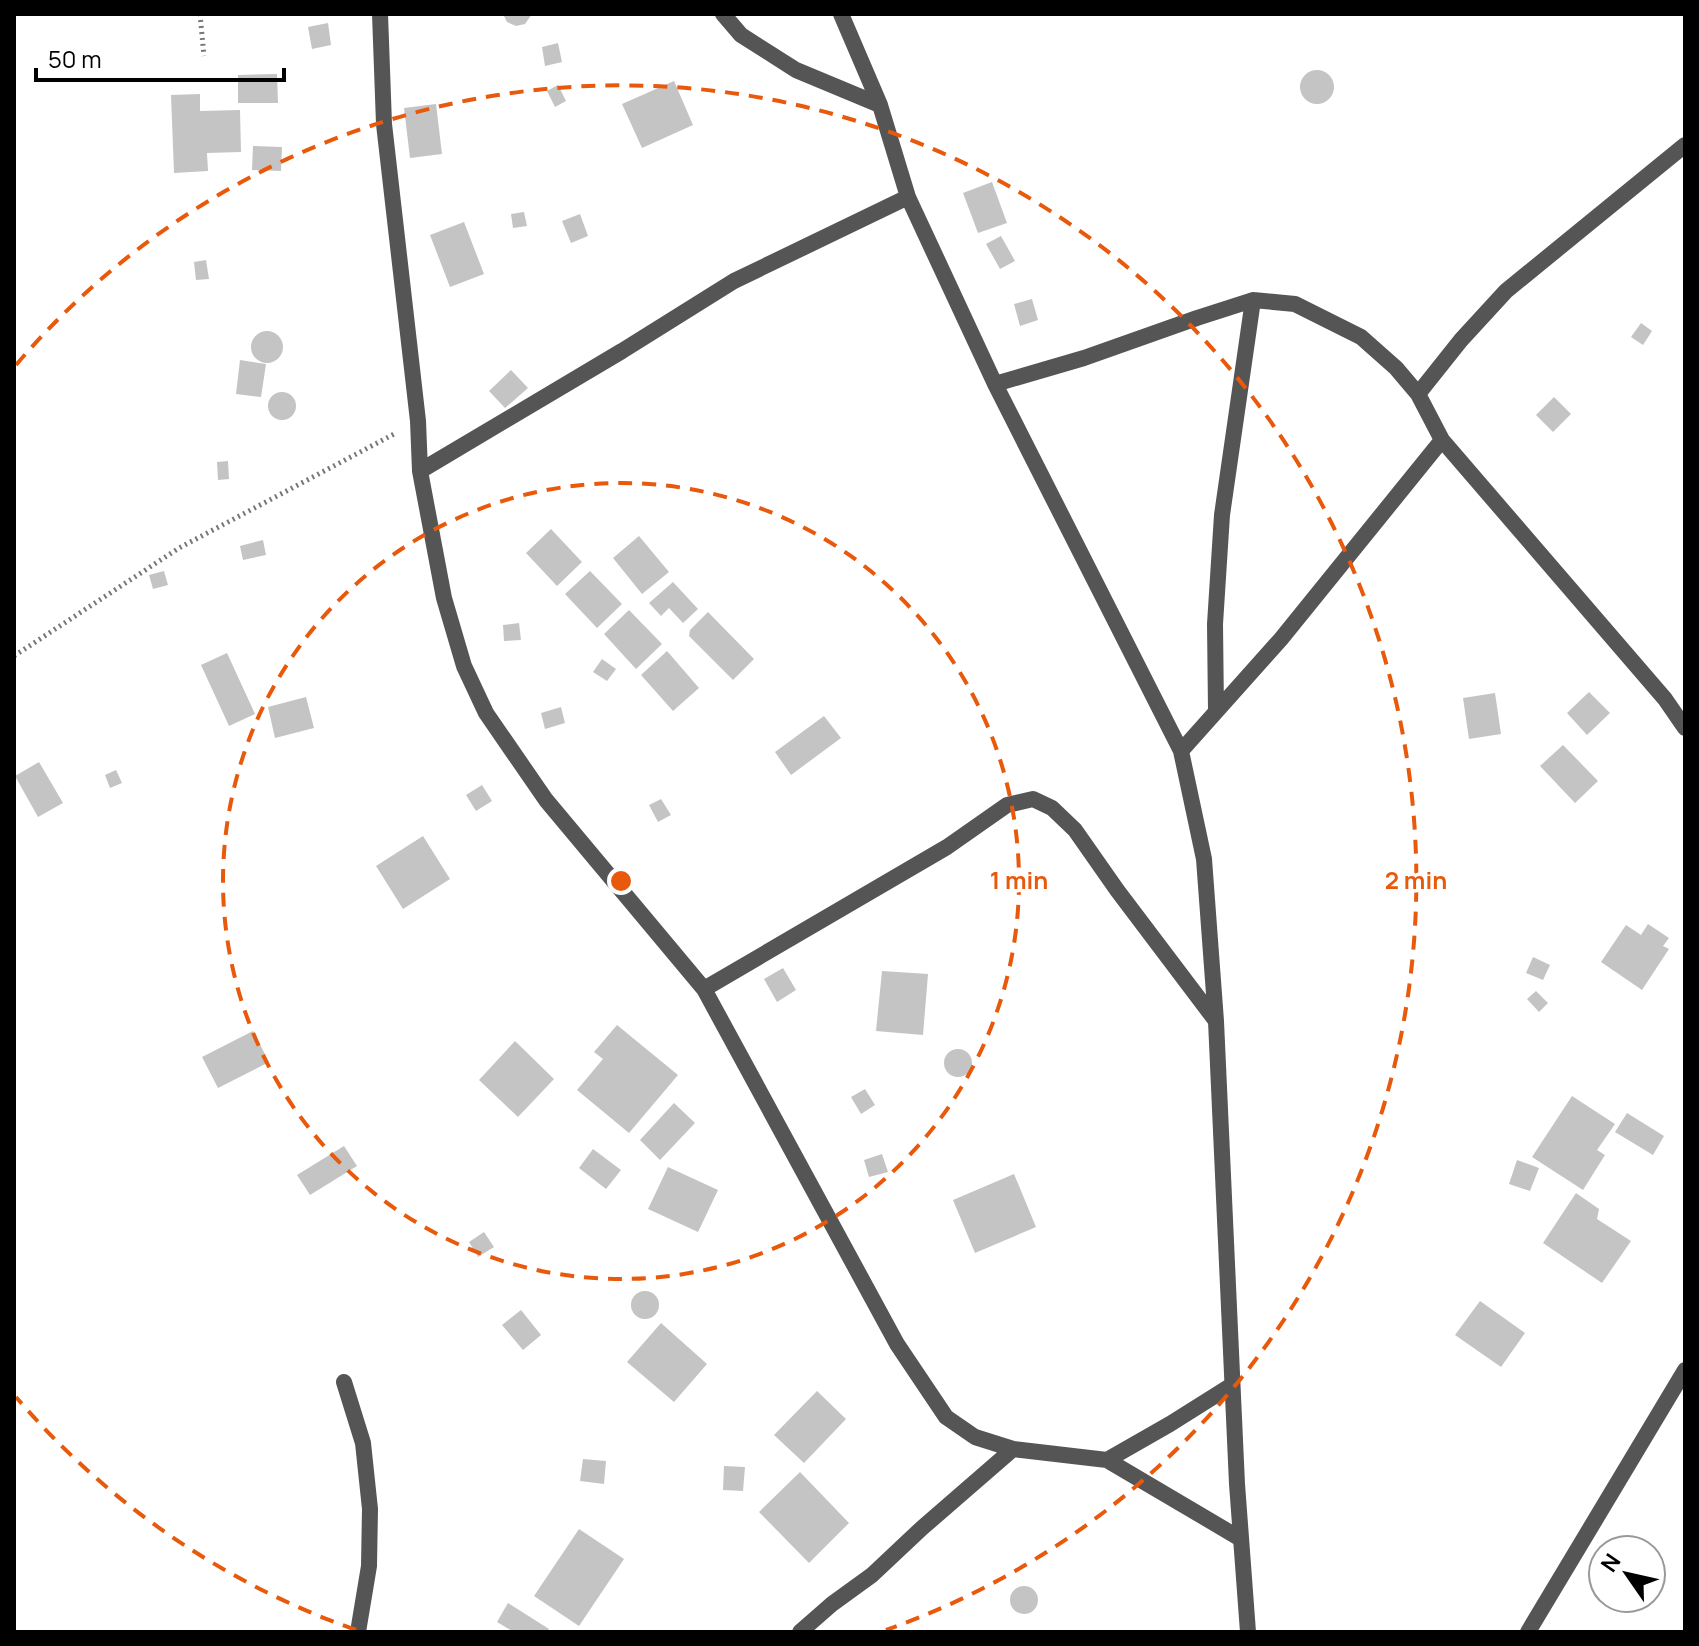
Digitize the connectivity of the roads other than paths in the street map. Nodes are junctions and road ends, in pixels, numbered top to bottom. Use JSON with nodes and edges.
{"nodes":[{"id":1,"x":380,"y":14,"type":"edge"},
{"id":2,"x":723,"y":14,"type":"edge"},
{"id":3,"x":841,"y":14,"type":"edge"},
{"id":4,"x":880,"y":105,"type":"junction"},
{"id":5,"x":1685,"y":145,"type":"edge"},
{"id":6,"x":908,"y":197,"type":"junction"},
{"id":7,"x":1253,"y":300,"type":"junction"},
{"id":8,"x":995,"y":384,"type":"junction"},
{"id":9,"x":1418,"y":394,"type":"junction"},
{"id":10,"x":1442,"y":440,"type":"junction"},
{"id":11,"x":420,"y":471,"type":"junction"},
{"id":12,"x":1216,"y":711,"type":"junction"},
{"id":13,"x":1685,"y":728,"type":"edge"},
{"id":14,"x":1181,"y":751,"type":"junction"},
{"id":15,"x":704,"y":989,"type":"junction"},
{"id":16,"x":1216,"y":1021,"type":"junction"},
{"id":17,"x":1685,"y":1370,"type":"edge"},
{"id":18,"x":344,"y":1382,"type":"dead end"},
{"id":19,"x":1232,"y":1385,"type":"junction"},
{"id":20,"x":1013,"y":1449,"type":"junction"},
{"id":21,"x":1107,"y":1460,"type":"junction"},
{"id":22,"x":1241,"y":1539,"type":"junction"},
{"id":23,"x":358,"y":1632,"type":"edge"},
{"id":24,"x":800,"y":1632,"type":"edge"},
{"id":25,"x":1248,"y":1632,"type":"edge"},
{"id":26,"x":1528,"y":1632,"type":"edge"}],
"edges":[{"from":1,"to":11,"type":"street"},
{"from":2,"to":4,"type":"street"},
{"from":3,"to":4,"type":"street"},
{"from":4,"to":6,"type":"street"},
{"from":5,"to":9,"type":"street"},
{"from":6,"to":8,"type":"street"},
{"from":6,"to":11,"type":"street"},
{"from":7,"to":8,"type":"street"},
{"from":7,"to":9,"type":"street"},
{"from":7,"to":12,"type":"street"},
{"from":8,"to":14,"type":"street"},
{"from":9,"to":10,"type":"street"},
{"from":10,"to":12,"type":"street"},
{"from":10,"to":13,"type":"street"},
{"from":11,"to":15,"type":"street"},
{"from":12,"to":14,"type":"street"},
{"from":14,"to":16,"type":"street"},
{"from":15,"to":16,"type":"street"},
{"from":15,"to":20,"type":"street"},
{"from":16,"to":19,"type":"street"},
{"from":17,"to":26,"type":"street"},
{"from":18,"to":23,"type":"street"},
{"from":19,"to":21,"type":"street"},
{"from":19,"to":22,"type":"street"},
{"from":20,"to":21,"type":"street"},
{"from":20,"to":24,"type":"street"},
{"from":21,"to":22,"type":"street"},
{"from":22,"to":25,"type":"street"}]}
